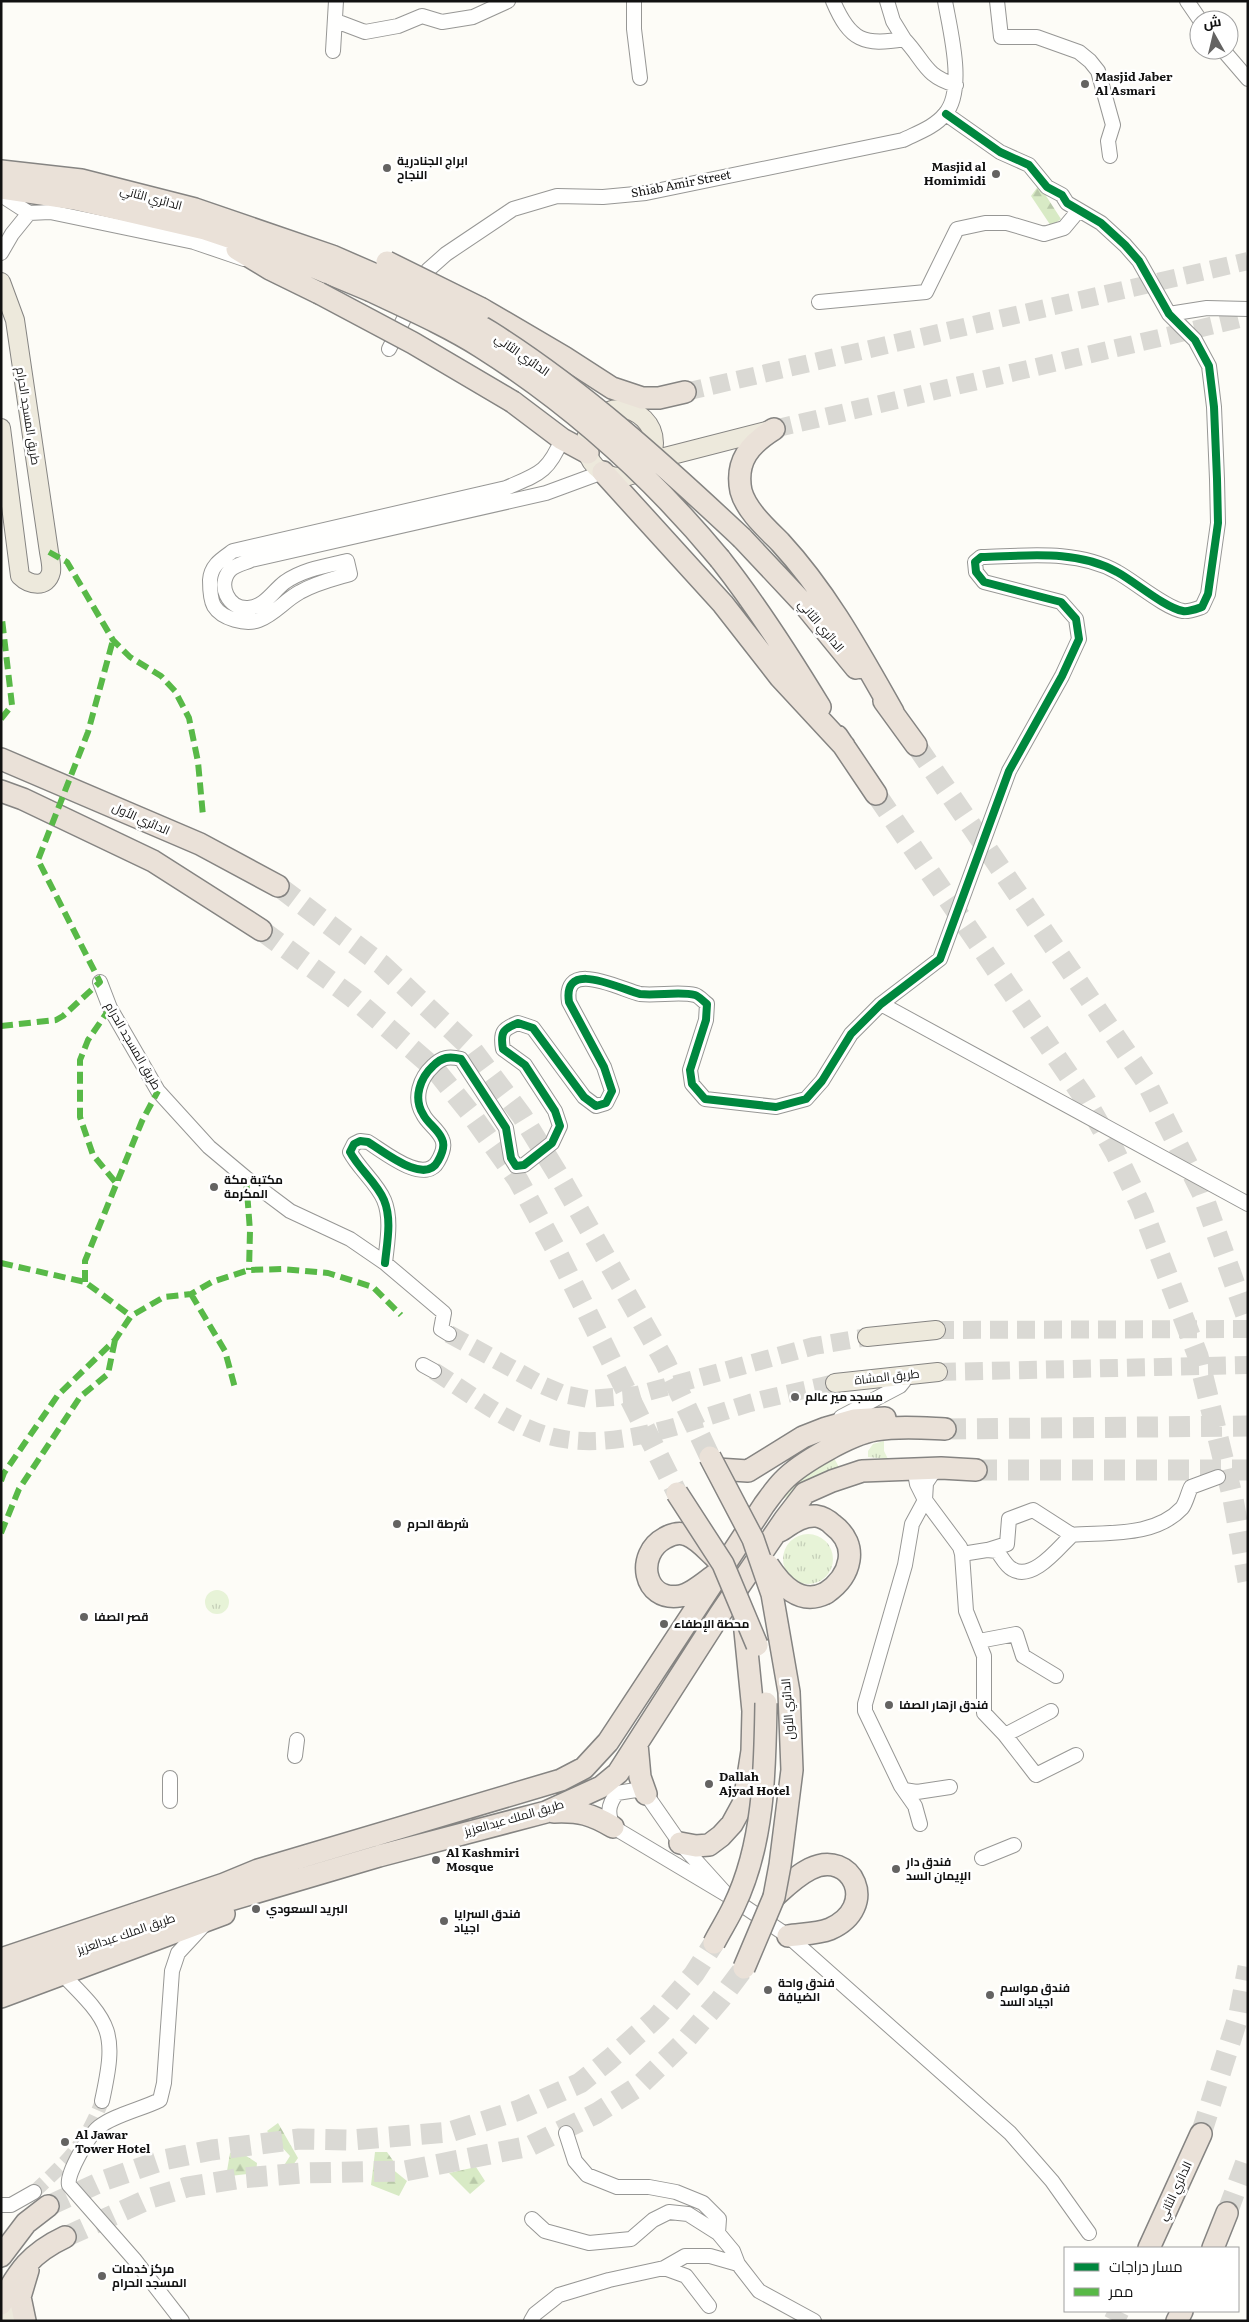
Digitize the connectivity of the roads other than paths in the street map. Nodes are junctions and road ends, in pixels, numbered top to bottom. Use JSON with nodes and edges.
{"nodes":[{"id":1,"x":336,"y":1,"type":"edge"},
{"id":2,"x":508,"y":1,"type":"edge"},
{"id":3,"x":634,"y":1,"type":"edge"},
{"id":4,"x":833,"y":1,"type":"edge"},
{"id":5,"x":887,"y":1,"type":"edge"},
{"id":6,"x":945,"y":1,"type":"edge"},
{"id":7,"x":997,"y":1,"type":"edge"},
{"id":8,"x":336,"y":21,"type":"junction"},
{"id":9,"x":904,"y":39,"type":"junction"},
{"id":10,"x":333,"y":51,"type":"dead end"},
{"id":11,"x":1232,"y":60,"type":"edge"},
{"id":12,"x":640,"y":78,"type":"dead end"},
{"id":13,"x":1248,"y":79,"type":"edge"},
{"id":14,"x":956,"y":85,"type":"junction"},
{"id":15,"x":946,"y":114,"type":"junction"},
{"id":16,"x":1110,"y":156,"type":"dead end"},
{"id":17,"x":1,"y":171,"type":"edge"},
{"id":18,"x":1,"y":188,"type":"edge"},
{"id":19,"x":78,"y":190,"type":"junction"},
{"id":20,"x":1,"y":195,"type":"edge"},
{"id":21,"x":1080,"y":210,"type":"junction"},
{"id":22,"x":29,"y":214,"type":"junction"},
{"id":23,"x":205,"y":229,"type":"junction"},
{"id":24,"x":1,"y":253,"type":"edge"},
{"id":25,"x":270,"y":269,"type":"junction"},
{"id":26,"x":378,"y":276,"type":"junction"},
{"id":27,"x":1,"y":282,"type":"edge"},
{"id":28,"x":819,"y":302,"type":"dead end"},
{"id":29,"x":1248,"y":309,"type":"edge"},
{"id":30,"x":1169,"y":314,"type":"junction"},
{"id":31,"x":389,"y":349,"type":"dead end"},
{"id":32,"x":685,"y":392,"type":"joint"},
{"id":33,"x":629,"y":411,"type":"junction"},
{"id":34,"x":1,"y":428,"type":"edge"},
{"id":35,"x":774,"y":429,"type":"joint"},
{"id":36,"x":562,"y":439,"type":"junction"},
{"id":37,"x":588,"y":453,"type":"junction"},
{"id":38,"x":649,"y":461,"type":"junction"},
{"id":39,"x":603,"y":472,"type":"junction"},
{"id":40,"x":893,"y":712,"type":"junction"},
{"id":41,"x":916,"y":745,"type":"tunnel mouth"},
{"id":42,"x":844,"y":746,"type":"junction"},
{"id":43,"x":1,"y":759,"type":"edge"},
{"id":44,"x":1,"y":791,"type":"edge"},
{"id":45,"x":876,"y":794,"type":"tunnel mouth"},
{"id":46,"x":278,"y":886,"type":"tunnel mouth"},
{"id":47,"x":261,"y":930,"type":"tunnel mouth"},
{"id":48,"x":100,"y":982,"type":"dead end"},
{"id":49,"x":881,"y":1004,"type":"junction"},
{"id":50,"x":1248,"y":1204,"type":"edge"},
{"id":51,"x":385,"y":1263,"type":"junction"},
{"id":52,"x":936,"y":1330,"type":"tunnel mouth"},
{"id":53,"x":445,"y":1332,"type":"dead end"},
{"id":54,"x":867,"y":1337,"type":"tunnel mouth"},
{"id":55,"x":938,"y":1372,"type":"tunnel mouth"},
{"id":56,"x":904,"y":1375,"type":"junction"},
{"id":57,"x":836,"y":1383,"type":"tunnel mouth"},
{"id":58,"x":826,"y":1428,"type":"junction"},
{"id":59,"x":914,"y":1468,"type":"junction"},
{"id":60,"x":940,"y":1468,"type":"junction"},
{"id":61,"x":976,"y":1470,"type":"tunnel mouth"},
{"id":62,"x":1218,"y":1478,"type":"tunnel mouth"},
{"id":63,"x":677,"y":1493,"type":"tunnel mouth"},
{"id":64,"x":924,"y":1500,"type":"junction"},
{"id":65,"x":1072,"y":1535,"type":"junction"},
{"id":66,"x":774,"y":1536,"type":"junction"},
{"id":67,"x":752,"y":1539,"type":"junction"},
{"id":68,"x":987,"y":1550,"type":"junction"},
{"id":69,"x":962,"y":1554,"type":"junction"},
{"id":70,"x":724,"y":1565,"type":"junction"},
{"id":71,"x":752,"y":1641,"type":"junction"},
{"id":72,"x":979,"y":1641,"type":"junction"},
{"id":73,"x":1056,"y":1676,"type":"dead end"},
{"id":74,"x":1051,"y":1711,"type":"dead end"},
{"id":75,"x":629,"y":1712,"type":"junction"},
{"id":76,"x":648,"y":1725,"type":"junction"},
{"id":77,"x":1005,"y":1735,"type":"junction"},
{"id":78,"x":297,"y":1740,"type":"dead end"},
{"id":79,"x":636,"y":1744,"type":"junction"},
{"id":80,"x":1076,"y":1755,"type":"dead end"},
{"id":81,"x":295,"y":1756,"type":"dead end"},
{"id":82,"x":170,"y":1778,"type":"dead end"},
{"id":83,"x":950,"y":1787,"type":"dead end"},
{"id":84,"x":904,"y":1790,"type":"junction"},
{"id":85,"x":646,"y":1794,"type":"junction"},
{"id":86,"x":170,"y":1801,"type":"dead end"},
{"id":87,"x":546,"y":1812,"type":"junction"},
{"id":88,"x":920,"y":1824,"type":"dead end"},
{"id":89,"x":613,"y":1828,"type":"junction"},
{"id":90,"x":680,"y":1843,"type":"junction"},
{"id":91,"x":1014,"y":1845,"type":"dead end"},
{"id":92,"x":982,"y":1858,"type":"dead end"},
{"id":93,"x":258,"y":1870,"type":"junction"},
{"id":94,"x":304,"y":1879,"type":"junction"},
{"id":95,"x":727,"y":1895,"type":"junction"},
{"id":96,"x":774,"y":1897,"type":"junction"},
{"id":97,"x":206,"y":1922,"type":"junction"},
{"id":98,"x":788,"y":1936,"type":"junction"},
{"id":99,"x":714,"y":1943,"type":"tunnel mouth"},
{"id":100,"x":1,"y":1946,"type":"edge"},
{"id":101,"x":1,"y":1959,"type":"edge"},
{"id":102,"x":744,"y":1968,"type":"tunnel mouth"},
{"id":103,"x":63,"y":1975,"type":"junction"},
{"id":104,"x":1,"y":1976,"type":"edge"},
{"id":105,"x":1,"y":1997,"type":"edge"},
{"id":106,"x":102,"y":2101,"type":"tunnel mouth"},
{"id":107,"x":566,"y":2133,"type":"dead end"},
{"id":108,"x":1201,"y":2134,"type":"tunnel mouth"},
{"id":109,"x":41,"y":2199,"type":"joint"},
{"id":110,"x":1,"y":2205,"type":"edge"},
{"id":111,"x":1227,"y":2213,"type":"tunnel mouth"},
{"id":112,"x":532,"y":2219,"type":"dead end"},
{"id":113,"x":1089,"y":2232,"type":"dead end"},
{"id":114,"x":718,"y":2234,"type":"junction"},
{"id":115,"x":65,"y":2237,"type":"tunnel mouth"},
{"id":116,"x":1148,"y":2247,"type":"edge"},
{"id":117,"x":1213,"y":2247,"type":"edge"},
{"id":118,"x":40,"y":2251,"type":"junction"},
{"id":119,"x":1,"y":2256,"type":"edge"},
{"id":120,"x":738,"y":2264,"type":"junction"},
{"id":121,"x":664,"y":2268,"type":"junction"},
{"id":122,"x":1,"y":2304,"type":"edge"},
{"id":123,"x":709,"y":2306,"type":"dead end"},
{"id":124,"x":11,"y":2321,"type":"edge"},
{"id":125,"x":25,"y":2321,"type":"edge"},
{"id":126,"x":182,"y":2321,"type":"edge"},
{"id":127,"x":531,"y":2321,"type":"edge"},
{"id":128,"x":814,"y":2321,"type":"edge"}],
"edges":[{"from":1,"to":8,"type":"street"},
{"from":2,"to":8,"type":"street"},
{"from":3,"to":12,"type":"street"},
{"from":4,"to":9,"type":"street"},
{"from":5,"to":9,"type":"street"},
{"from":6,"to":14,"type":"street"},
{"from":7,"to":16,"type":"street"},
{"from":8,"to":10,"type":"street"},
{"from":9,"to":14,"type":"street"},
{"from":11,"to":13,"type":"street"},
{"from":14,"to":15,"type":"street"},
{"from":15,"to":21,"type":"street"},
{"from":15,"to":31,"type":"street","name":"Shiab Amir Street"},
{"from":17,"to":19,"type":"highway","name":"الدائري الثاني"},
{"from":18,"to":19,"type":"highway","name":"الدائري الثاني"},
{"from":19,"to":23,"type":"highway","name":"الدائري الثاني"},
{"from":19,"to":26,"type":"highway","name":"الدائري الثاني"},
{"from":20,"to":22,"type":"street"},
{"from":21,"to":28,"type":"street"},
{"from":21,"to":30,"type":"street"},
{"from":22,"to":24,"type":"street"},
{"from":22,"to":25,"type":"street"},
{"from":23,"to":25,"type":"highway"},
{"from":23,"to":26,"type":"highway","name":"الدائري الثاني"},
{"from":25,"to":36,"type":"highway","bridge":true},
{"from":26,"to":32,"type":"highway","bridge":true},
{"from":26,"to":40,"type":"highway","name":"الدائري الثاني","bridge":true},
{"from":26,"to":42,"type":"highway","name":"الدائري الثاني","bridge":true},
{"from":27,"to":34,"type":"main road","name":"طريق المسجد الحرام"},
{"from":29,"to":30,"type":"street"},
{"from":30,"to":49,"type":"street"},
{"from":32,"to":33,"type":"main road"},
{"from":33,"to":37,"type":"main road"},
{"from":33,"to":38,"type":"main road"},
{"from":35,"to":38,"type":"main road"},
{"from":35,"to":40,"type":"highway"},
{"from":36,"to":37,"type":"highway"},
{"from":36,"to":39,"type":"street"},
{"from":37,"to":39,"type":"main road"},
{"from":38,"to":39,"type":"main road"},
{"from":39,"to":42,"type":"highway"},
{"from":40,"to":41,"type":"highway","name":"الدائري الثاني"},
{"from":42,"to":45,"type":"highway","name":"الدائري الثاني"},
{"from":43,"to":46,"type":"highway","name":"الدائري الأول"},
{"from":44,"to":47,"type":"highway"},
{"from":48,"to":51,"type":"street","name":"طريق المسجد الحرام"},
{"from":49,"to":50,"type":"street"},
{"from":49,"to":51,"type":"street"},
{"from":51,"to":53,"type":"street","name":"طريق المسجد الحرام"},
{"from":52,"to":54,"type":"main road"},
{"from":55,"to":56,"type":"main road","name":"طريق المشاة"},
{"from":56,"to":57,"type":"main road","name":"طريق المشاة"},
{"from":56,"to":58,"type":"street"},
{"from":58,"to":67,"type":"highway","name":"الدائري الأول","bridge":true},
{"from":58,"to":70,"type":"highway","name":"طريق الملك عبدالعزيز"},
{"from":59,"to":60,"type":"highway","name":"طريق الملك عبدالعزيز"},
{"from":59,"to":64,"type":"street"},
{"from":59,"to":66,"type":"highway","name":"طريق الملك عبدالعزيز"},
{"from":60,"to":61,"type":"highway","name":"طريق الملك عبدالعزيز"},
{"from":60,"to":64,"type":"street"},
{"from":62,"to":65,"type":"street"},
{"from":63,"to":70,"type":"highway","name":"الدائري الأول","bridge":true},
{"from":64,"to":69,"type":"street"},
{"from":64,"to":84,"type":"street"},
{"from":65,"to":68,"type":"street"},
{"from":65,"to":68,"type":"street"},
{"from":66,"to":67,"type":"highway","bridge":true},
{"from":66,"to":76,"type":"highway","name":"طريق الملك عبدالعزيز"},
{"from":67,"to":96,"type":"highway","name":"الدائري الأول","bridge":true},
{"from":68,"to":69,"type":"street"},
{"from":69,"to":72,"type":"street"},
{"from":70,"to":70,"type":"highway","bridge":true},
{"from":70,"to":71,"type":"highway","name":"الدائري الأول","bridge":true},
{"from":70,"to":75,"type":"highway","name":"طريق الملك عبدالعزيز"},
{"from":71,"to":90,"type":"highway"},
{"from":71,"to":99,"type":"highway","name":"الدائري الأول","bridge":true},
{"from":72,"to":73,"type":"street"},
{"from":72,"to":77,"type":"street"},
{"from":74,"to":77,"type":"street"},
{"from":75,"to":76,"type":"highway"},
{"from":75,"to":93,"type":"highway","name":"طريق الملك عبدالعزيز"},
{"from":76,"to":79,"type":"highway","name":"طريق الملك عبدالعزيز"},
{"from":77,"to":80,"type":"street"},
{"from":78,"to":81,"type":"street"},
{"from":79,"to":85,"type":"highway"},
{"from":79,"to":87,"type":"highway","name":"طريق الملك عبدالعزيز"},
{"from":82,"to":86,"type":"street"},
{"from":83,"to":84,"type":"street"},
{"from":84,"to":88,"type":"street"},
{"from":85,"to":89,"type":"street"},
{"from":85,"to":90,"type":"street"},
{"from":87,"to":89,"type":"highway"},
{"from":87,"to":94,"type":"highway","name":"طريق الملك عبدالعزيز"},
{"from":89,"to":95,"type":"street"},
{"from":90,"to":95,"type":"street"},
{"from":91,"to":92,"type":"street"},
{"from":93,"to":100,"type":"highway"},
{"from":93,"to":101,"type":"highway","name":"طريق الملك عبدالعزيز"},
{"from":94,"to":97,"type":"highway"},
{"from":94,"to":104,"type":"highway","name":"طريق الملك عبدالعزيز"},
{"from":95,"to":98,"type":"street"},
{"from":96,"to":98,"type":"highway"},
{"from":96,"to":102,"type":"highway","name":"الدائري الأول","bridge":true},
{"from":97,"to":103,"type":"highway"},
{"from":97,"to":126,"type":"street"},
{"from":98,"to":113,"type":"street"},
{"from":103,"to":105,"type":"highway"},
{"from":103,"to":106,"type":"street"},
{"from":107,"to":114,"type":"street"},
{"from":108,"to":116,"type":"highway","name":"الدائري الثاني"},
{"from":109,"to":110,"type":"street"},
{"from":109,"to":119,"type":"highway"},
{"from":111,"to":117,"type":"highway"},
{"from":112,"to":114,"type":"street"},
{"from":114,"to":120,"type":"street"},
{"from":115,"to":118,"type":"highway"},
{"from":118,"to":122,"type":"highway"},
{"from":118,"to":125,"type":"highway"},
{"from":120,"to":121,"type":"street"},
{"from":120,"to":128,"type":"street"},
{"from":121,"to":123,"type":"street"},
{"from":121,"to":127,"type":"street"},
{"from":122,"to":124,"type":"main road"}]}
